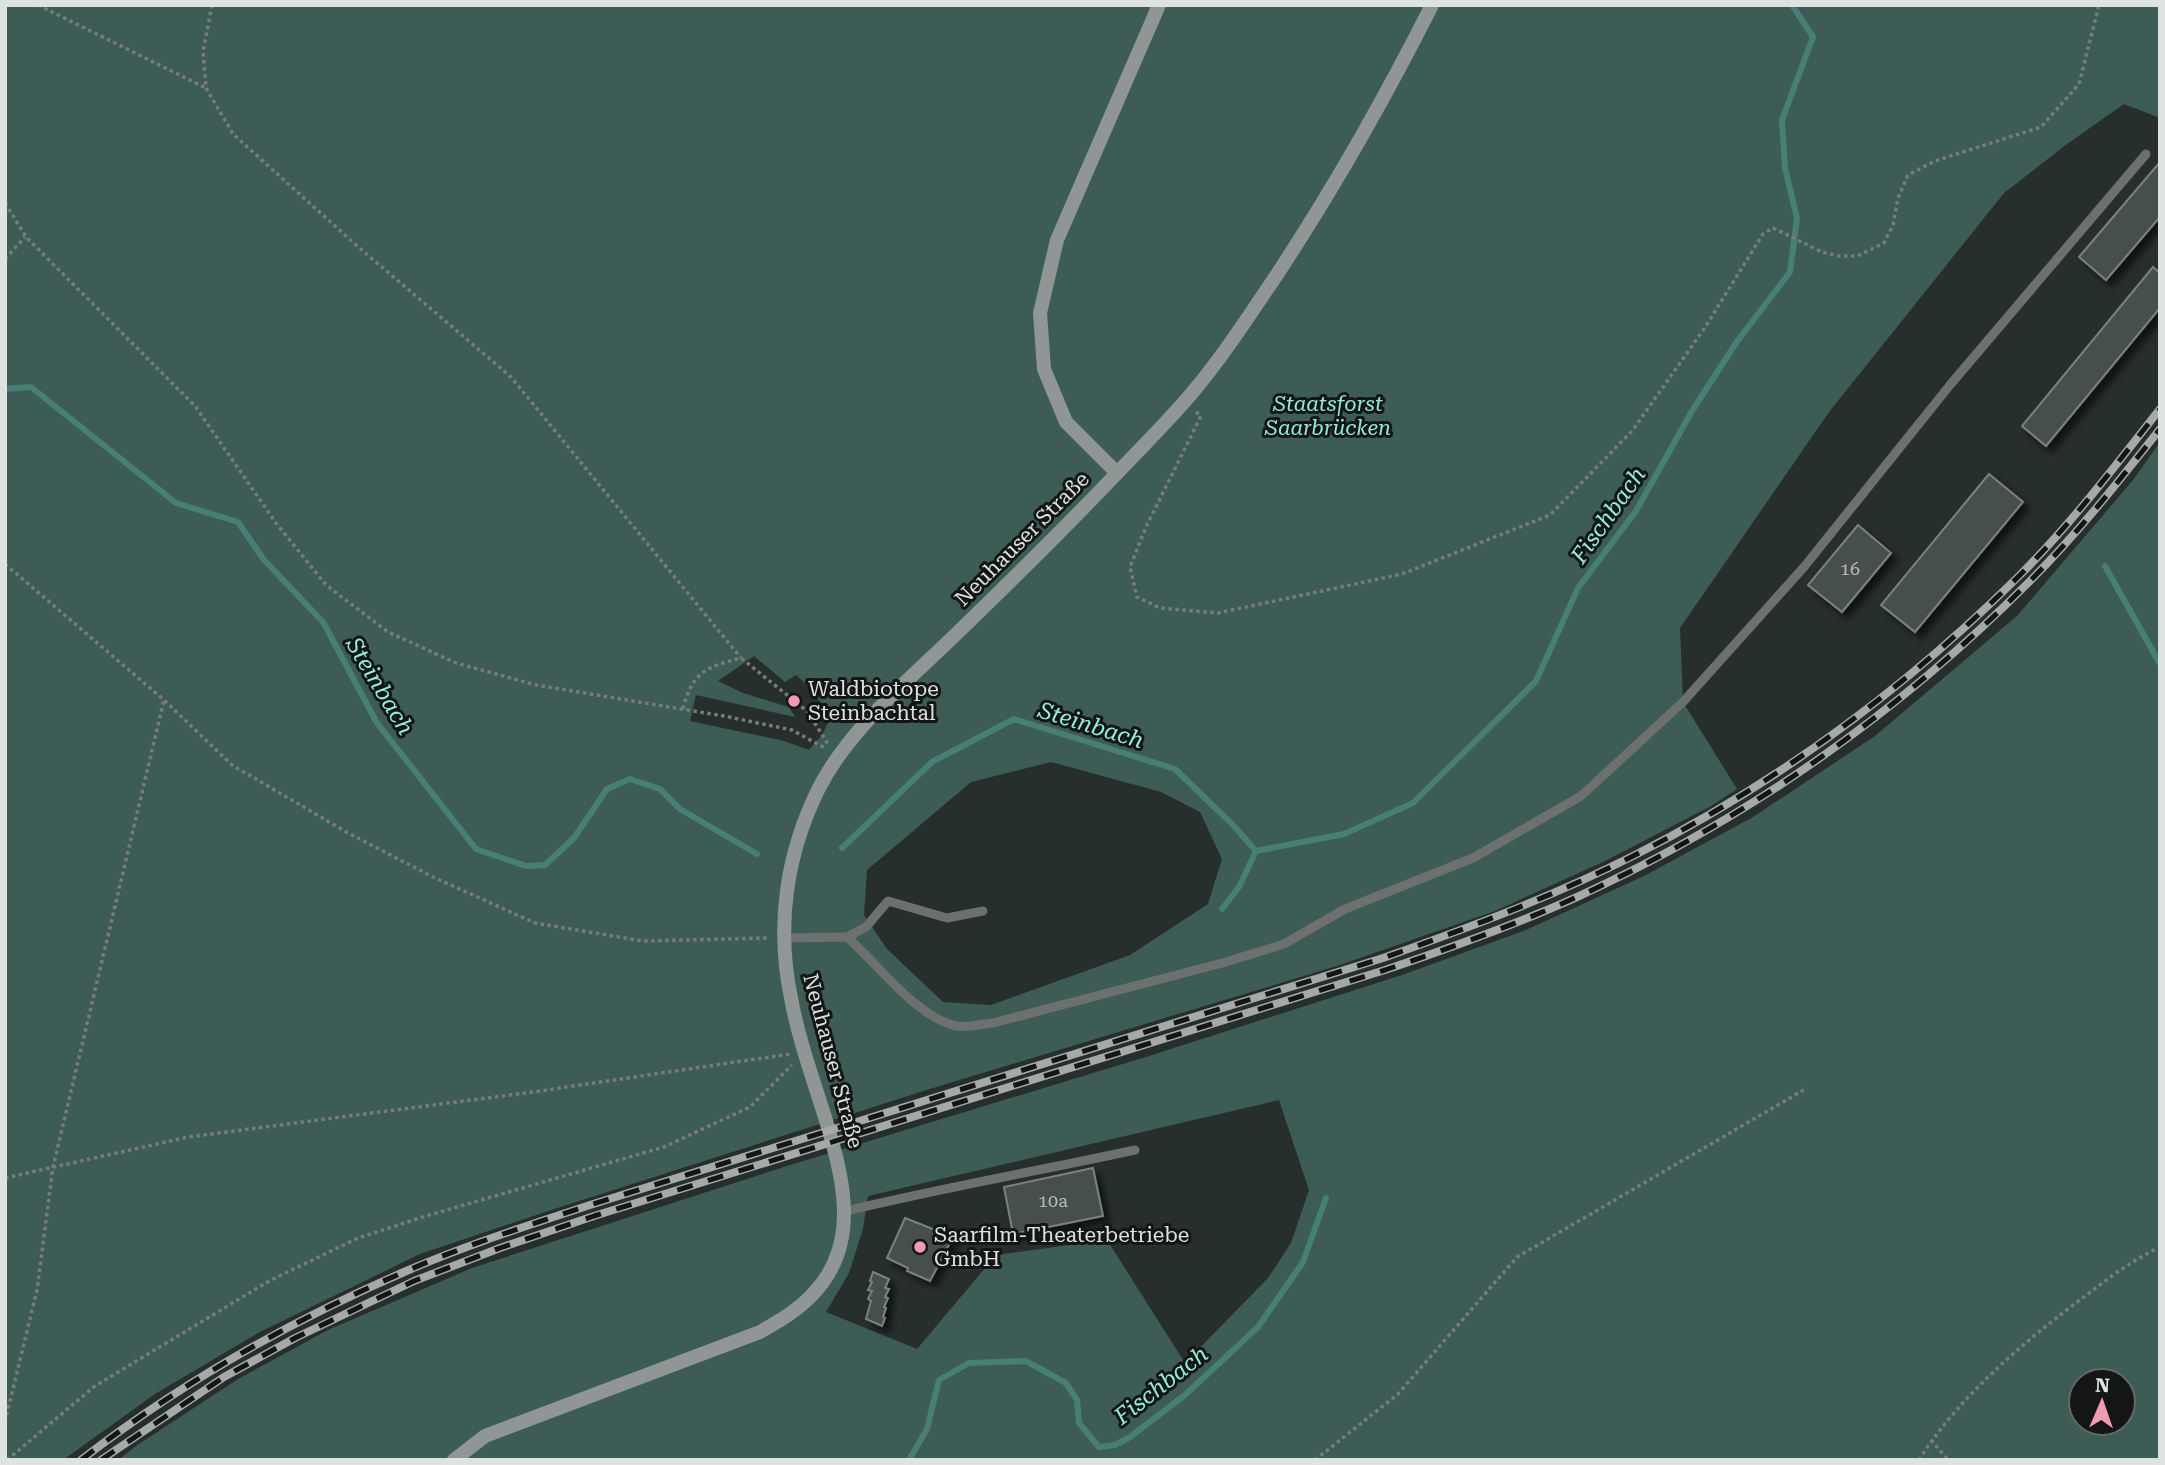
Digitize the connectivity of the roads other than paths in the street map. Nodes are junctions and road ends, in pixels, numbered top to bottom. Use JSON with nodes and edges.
{"nodes":[{"id":1,"x":1159,"y":5,"type":"edge"},
{"id":2,"x":1432,"y":5,"type":"edge"},
{"id":3,"x":2146,"y":154,"type":"dead end"},
{"id":4,"x":1117,"y":473,"type":"junction"},
{"id":5,"x":983,"y":911,"type":"dead end"},
{"id":6,"x":847,"y":937,"type":"junction"},
{"id":7,"x":784,"y":938,"type":"junction"},
{"id":8,"x":1135,"y":1150,"type":"dead end"},
{"id":9,"x":846,"y":1211,"type":"junction"},
{"id":10,"x":454,"y":1460,"type":"edge"}],
"edges":[{"from":1,"to":4,"type":"main road"},
{"from":2,"to":4,"type":"main road","name":"Neuhauser Straße"},
{"from":3,"to":6,"type":"lane"},
{"from":4,"to":7,"type":"main road","name":"Neuhauser Straße"},
{"from":5,"to":6,"type":"lane"},
{"from":6,"to":7,"type":"lane"},
{"from":7,"to":9,"type":"main road","name":"Neuhauser Straße"},
{"from":8,"to":9,"type":"lane"},
{"from":9,"to":10,"type":"main road","name":"Neuhauser Straße"}]}
